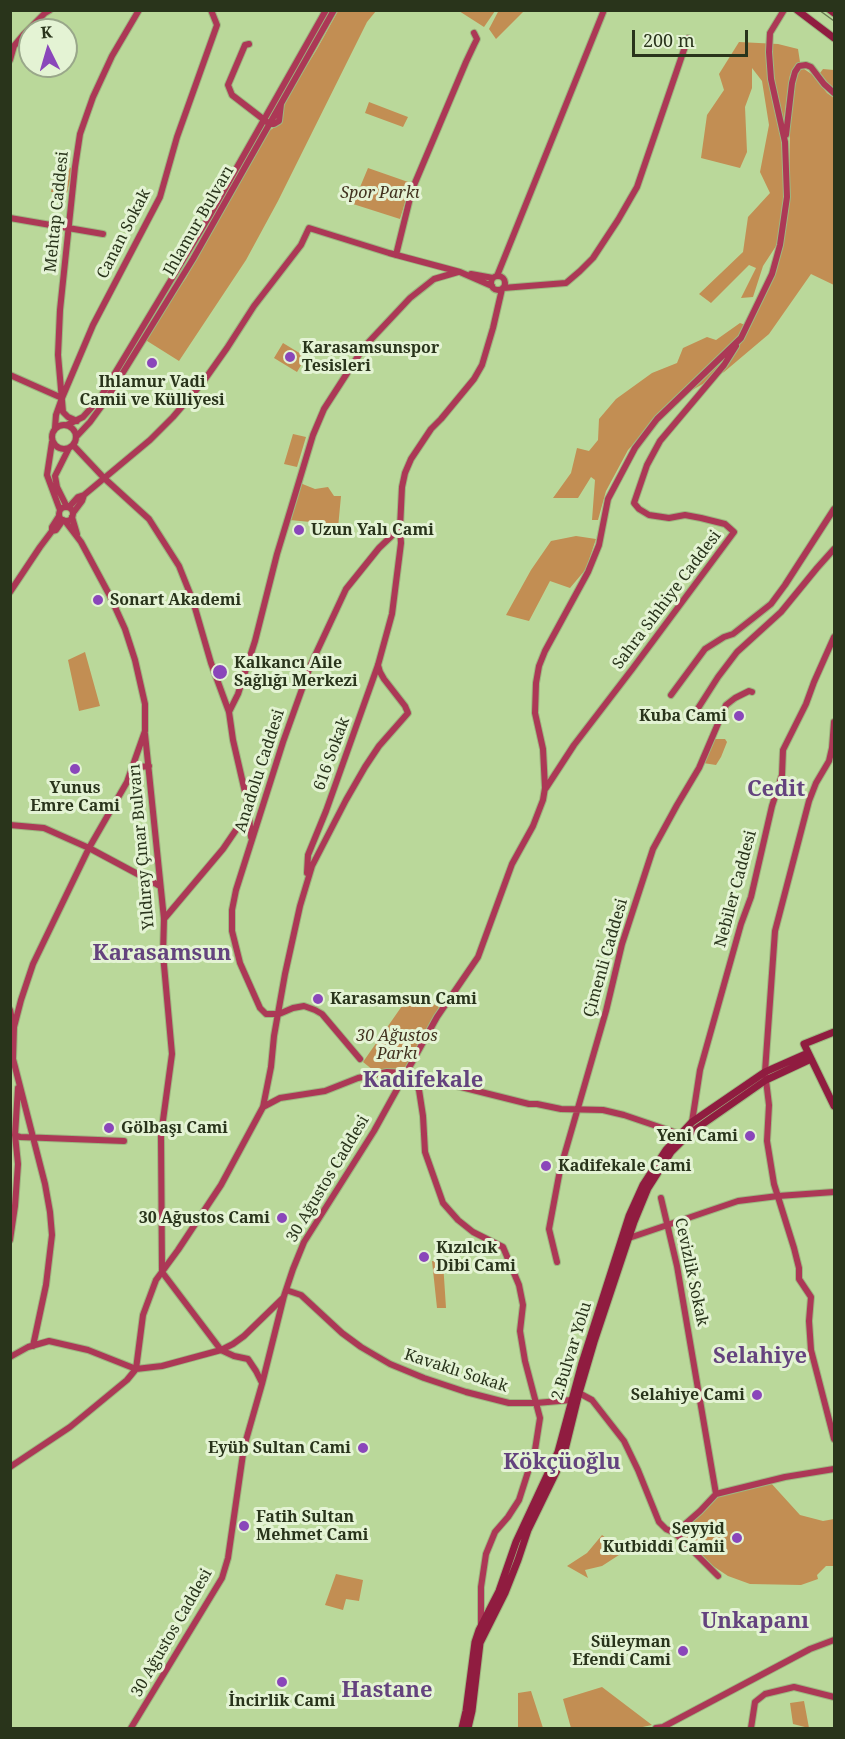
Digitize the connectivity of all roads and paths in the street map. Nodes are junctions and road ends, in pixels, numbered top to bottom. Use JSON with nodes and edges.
{"nodes":[{"id":1,"x":50,"y":10,"type":"edge"},
{"id":2,"x":139,"y":10,"type":"edge"},
{"id":3,"x":211,"y":10,"type":"edge"},
{"id":4,"x":326,"y":10,"type":"edge"},
{"id":5,"x":334,"y":10,"type":"edge"},
{"id":6,"x":604,"y":10,"type":"edge"},
{"id":7,"x":784,"y":10,"type":"edge"},
{"id":8,"x":799,"y":10,"type":"edge"},
{"id":9,"x":830,"y":10,"type":"edge"},
{"id":10,"x":834,"y":13,"type":"edge"},
{"id":11,"x":474,"y":33,"type":"dead end"},
{"id":12,"x":834,"y":37,"type":"edge"},
{"id":13,"x":688,"y":38,"type":"dead end"},
{"id":14,"x":249,"y":44,"type":"dead end"},
{"id":15,"x":10,"y":60,"type":"edge"},
{"id":16,"x":834,"y":93,"type":"edge"},
{"id":17,"x":264,"y":120,"type":"junction"},
{"id":18,"x":270,"y":124,"type":"junction"},
{"id":19,"x":785,"y":142,"type":"junction"},
{"id":20,"x":10,"y":218,"type":"edge"},
{"id":21,"x":68,"y":229,"type":"junction"},
{"id":22,"x":103,"y":234,"type":"dead end"},
{"id":23,"x":396,"y":255,"type":"junction"},
{"id":24,"x":460,"y":272,"type":"junction"},
{"id":25,"x":499,"y":283,"type":"junction"},
{"id":26,"x":741,"y":338,"type":"junction"},
{"id":27,"x":10,"y":375,"type":"edge"},
{"id":28,"x":62,"y":398,"type":"junction"},
{"id":29,"x":77,"y":421,"type":"junction"},
{"id":30,"x":67,"y":425,"type":"junction"},
{"id":31,"x":55,"y":428,"type":"junction"},
{"id":32,"x":76,"y":437,"type":"junction"},
{"id":33,"x":52,"y":442,"type":"junction"},
{"id":34,"x":71,"y":447,"type":"junction"},
{"id":35,"x":104,"y":478,"type":"junction"},
{"id":36,"x":834,"y":509,"type":"edge"},
{"id":37,"x":66,"y":514,"type":"junction"},
{"id":38,"x":400,"y":528,"type":"junction"},
{"id":39,"x":834,"y":549,"type":"edge"},
{"id":40,"x":10,"y":592,"type":"edge"},
{"id":41,"x":834,"y":637,"type":"edge"},
{"id":42,"x":378,"y":665,"type":"junction"},
{"id":43,"x":752,"y":692,"type":"dead end"},
{"id":44,"x":671,"y":695,"type":"dead end"},
{"id":45,"x":229,"y":712,"type":"junction"},
{"id":46,"x":695,"y":713,"type":"dead end"},
{"id":47,"x":834,"y":722,"type":"edge"},
{"id":48,"x":145,"y":731,"type":"junction"},
{"id":49,"x":148,"y":756,"type":"junction"},
{"id":50,"x":136,"y":759,"type":"junction"},
{"id":51,"x":149,"y":766,"type":"junction"},
{"id":52,"x":127,"y":782,"type":"junction"},
{"id":53,"x":545,"y":788,"type":"junction"},
{"id":54,"x":248,"y":806,"type":"junction"},
{"id":55,"x":10,"y":825,"type":"edge"},
{"id":56,"x":251,"y":841,"type":"junction"},
{"id":57,"x":89,"y":848,"type":"junction"},
{"id":58,"x":306,"y":882,"type":"junction"},
{"id":59,"x":160,"y":885,"type":"junction"},
{"id":60,"x":164,"y":919,"type":"junction"},
{"id":61,"x":10,"y":1010,"type":"edge"},
{"id":62,"x":279,"y":1014,"type":"junction"},
{"id":63,"x":14,"y":1027,"type":"junction"},
{"id":64,"x":834,"y":1032,"type":"edge"},
{"id":65,"x":810,"y":1056,"type":"junction"},
{"id":66,"x":360,"y":1059,"type":"dead end"},
{"id":67,"x":405,"y":1073,"type":"junction"},
{"id":68,"x":765,"y":1076,"type":"junction"},
{"id":69,"x":18,"y":1082,"type":"junction"},
{"id":70,"x":833,"y":1102,"type":"edge"},
{"id":71,"x":263,"y":1107,"type":"junction"},
{"id":72,"x":578,"y":1110,"type":"junction"},
{"id":73,"x":692,"y":1122,"type":"junction"},
{"id":74,"x":680,"y":1134,"type":"junction"},
{"id":75,"x":15,"y":1135,"type":"junction"},
{"id":76,"x":33,"y":1136,"type":"junction"},
{"id":77,"x":124,"y":1141,"type":"dead end"},
{"id":78,"x":834,"y":1192,"type":"edge"},
{"id":79,"x":778,"y":1196,"type":"junction"},
{"id":80,"x":661,"y":1198,"type":"dead end"},
{"id":81,"x":668,"y":1224,"type":"junction"},
{"id":82,"x":629,"y":1238,"type":"junction"},
{"id":83,"x":10,"y":1240,"type":"edge"},
{"id":84,"x":557,"y":1262,"type":"dead end"},
{"id":85,"x":162,"y":1272,"type":"junction"},
{"id":86,"x":285,"y":1293,"type":"junction"},
{"id":87,"x":33,"y":1346,"type":"junction"},
{"id":88,"x":221,"y":1350,"type":"junction"},
{"id":89,"x":10,"y":1357,"type":"edge"},
{"id":90,"x":136,"y":1369,"type":"junction"},
{"id":91,"x":262,"y":1384,"type":"junction"},
{"id":92,"x":579,"y":1393,"type":"junction"},
{"id":93,"x":571,"y":1400,"type":"junction"},
{"id":94,"x":536,"y":1403,"type":"junction"},
{"id":95,"x":834,"y":1439,"type":"edge"},
{"id":96,"x":10,"y":1467,"type":"edge"},
{"id":97,"x":834,"y":1469,"type":"edge"},
{"id":98,"x":716,"y":1494,"type":"junction"},
{"id":99,"x":675,"y":1533,"type":"junction"},
{"id":100,"x":516,"y":1556,"type":"junction"},
{"id":101,"x":718,"y":1576,"type":"dead end"},
{"id":102,"x":481,"y":1626,"type":"junction"},
{"id":103,"x":834,"y":1640,"type":"edge"},
{"id":104,"x":834,"y":1697,"type":"edge"},
{"id":105,"x":668,"y":1727,"type":"edge"},
{"id":106,"x":131,"y":1728,"type":"edge"},
{"id":107,"x":462,"y":1728,"type":"edge"},
{"id":108,"x":468,"y":1728,"type":"edge"},
{"id":109,"x":656,"y":1728,"type":"edge"},
{"id":110,"x":751,"y":1728,"type":"edge"}],
"edges":[{"from":1,"to":15,"type":"street"},
{"from":2,"to":21,"type":"street","name":"Mehtap Caddesi"},
{"from":3,"to":28,"type":"street","name":"Canan Sokak"},
{"from":4,"to":17,"type":"street","name":"Ihlamur Bulvarı"},
{"from":5,"to":18,"type":"street","name":"Ihlamur Bulvarı"},
{"from":6,"to":25,"type":"street"},
{"from":7,"to":19,"type":"street","name":"30 Ağustos Caddesi"},
{"from":8,"to":12,"type":"main road"},
{"from":9,"to":10,"type":"main road"},
{"from":11,"to":23,"type":"street"},
{"from":13,"to":25,"type":"street"},
{"from":14,"to":17,"type":"street"},
{"from":16,"to":19,"type":"street"},
{"from":17,"to":18,"type":"street"},
{"from":17,"to":29,"type":"street","name":"Ihlamur Bulvarı"},
{"from":18,"to":32,"type":"street","name":"Ihlamur Bulvarı"},
{"from":19,"to":26,"type":"street","name":"30 Ağustos Caddesi"},
{"from":20,"to":21,"type":"street"},
{"from":21,"to":22,"type":"street"},
{"from":21,"to":28,"type":"street","name":"Mehtap Caddesi"},
{"from":23,"to":24,"type":"street"},
{"from":23,"to":35,"type":"street"},
{"from":24,"to":25,"type":"street"},
{"from":24,"to":45,"type":"street"},
{"from":25,"to":38,"type":"street"},
{"from":26,"to":53,"type":"street","name":"30 Ağustos Caddesi"},
{"from":26,"to":53,"type":"street","name":"Sahra Sıhhiye Caddesi"},
{"from":27,"to":28,"type":"street"},
{"from":28,"to":29,"type":"street"},
{"from":28,"to":31,"type":"street","name":"Mehtap Caddesi"},
{"from":29,"to":30,"type":"street","name":"Ihlamur Bulvarı"},
{"from":30,"to":31,"type":"street"},
{"from":30,"to":32,"type":"street"},
{"from":31,"to":33,"type":"street"},
{"from":32,"to":34,"type":"street"},
{"from":33,"to":34,"type":"street"},
{"from":33,"to":37,"type":"street"},
{"from":34,"to":35,"type":"street"},
{"from":34,"to":37,"type":"street"},
{"from":35,"to":37,"type":"street"},
{"from":35,"to":45,"type":"street"},
{"from":36,"to":44,"type":"street"},
{"from":37,"to":40,"type":"street"},
{"from":37,"to":48,"type":"street"},
{"from":38,"to":42,"type":"street","name":"616 Sokak"},
{"from":38,"to":56,"type":"street","name":"Anadolu Caddesi"},
{"from":39,"to":46,"type":"street"},
{"from":41,"to":73,"type":"street","name":"Nebiler Caddesi"},
{"from":42,"to":58,"type":"street","name":"616 Sokak"},
{"from":42,"to":58,"type":"street"},
{"from":43,"to":72,"type":"street","name":"Çimenli Caddesi"},
{"from":45,"to":54,"type":"street"},
{"from":47,"to":68,"type":"street"},
{"from":48,"to":49,"type":"street","name":"Yıldıray Çınar Bulvarı"},
{"from":48,"to":50,"type":"street"},
{"from":49,"to":50,"type":"street"},
{"from":49,"to":51,"type":"street","name":"Yıldıray Çınar Bulvarı"},
{"from":50,"to":52,"type":"street"},
{"from":51,"to":52,"type":"street"},
{"from":51,"to":59,"type":"street","name":"Yıldıray Çınar Bulvarı"},
{"from":52,"to":57,"type":"street"},
{"from":53,"to":67,"type":"street","name":"30 Ağustos Caddesi"},
{"from":54,"to":56,"type":"street"},
{"from":54,"to":60,"type":"street"},
{"from":55,"to":57,"type":"street"},
{"from":56,"to":62,"type":"street","name":"Anadolu Caddesi"},
{"from":57,"to":59,"type":"street"},
{"from":57,"to":63,"type":"street"},
{"from":58,"to":62,"type":"street"},
{"from":59,"to":60,"type":"street","name":"Yıldıray Çınar Bulvarı"},
{"from":60,"to":85,"type":"street","name":"Yıldıray Çınar Bulvarı"},
{"from":61,"to":63,"type":"street"},
{"from":62,"to":66,"type":"street"},
{"from":62,"to":71,"type":"street"},
{"from":63,"to":69,"type":"street"},
{"from":64,"to":65,"type":"main road"},
{"from":65,"to":68,"type":"main road","name":"2.Bulvar Yolu"},
{"from":65,"to":70,"type":"main road"},
{"from":67,"to":71,"type":"street"},
{"from":67,"to":72,"type":"street"},
{"from":67,"to":86,"type":"street","name":"30 Ağustos Caddesi"},
{"from":67,"to":94,"type":"street"},
{"from":68,"to":73,"type":"main road","name":"2.Bulvar Yolu"},
{"from":68,"to":79,"type":"street"},
{"from":68,"to":82,"type":"main road","name":"2.Bulvar Yolu"},
{"from":69,"to":75,"type":"street"},
{"from":69,"to":76,"type":"street"},
{"from":71,"to":85,"type":"street"},
{"from":72,"to":74,"type":"street"},
{"from":72,"to":84,"type":"street","name":"Çimenli Caddesi"},
{"from":73,"to":74,"type":"main road","name":"2.Bulvar Yolu"},
{"from":74,"to":93,"type":"main road","name":"2.Bulvar Yolu"},
{"from":75,"to":76,"type":"street"},
{"from":75,"to":83,"type":"street"},
{"from":76,"to":77,"type":"street"},
{"from":76,"to":87,"type":"street"},
{"from":78,"to":79,"type":"street"},
{"from":79,"to":81,"type":"street"},
{"from":79,"to":95,"type":"street"},
{"from":80,"to":81,"type":"street","name":"Cevizlik Sokak"},
{"from":81,"to":82,"type":"street"},
{"from":81,"to":98,"type":"street","name":"Cevizlik Sokak"},
{"from":82,"to":92,"type":"main road","name":"2.Bulvar Yolu"},
{"from":85,"to":88,"type":"street"},
{"from":85,"to":90,"type":"street"},
{"from":86,"to":88,"type":"street"},
{"from":86,"to":91,"type":"street","name":"30 Ağustos Caddesi"},
{"from":86,"to":94,"type":"street","name":"Kavaklı Sokak"},
{"from":87,"to":89,"type":"street"},
{"from":87,"to":90,"type":"street"},
{"from":88,"to":90,"type":"street"},
{"from":88,"to":91,"type":"street"},
{"from":90,"to":96,"type":"street"},
{"from":91,"to":106,"type":"street","name":"30 Ağustos Caddesi"},
{"from":92,"to":99,"type":"street"},
{"from":92,"to":100,"type":"main road","name":"2.Bulvar Yolu"},
{"from":93,"to":94,"type":"street","name":"Kavaklı Sokak"},
{"from":93,"to":100,"type":"main road","name":"2.Bulvar Yolu"},
{"from":94,"to":102,"type":"street"},
{"from":97,"to":98,"type":"street"},
{"from":98,"to":99,"type":"street"},
{"from":99,"to":101,"type":"street"},
{"from":100,"to":102,"type":"main road","name":"2.Bulvar Yolu"},
{"from":100,"to":108,"type":"main road","name":"2.Bulvar Yolu"},
{"from":102,"to":107,"type":"main road","name":"2.Bulvar Yolu"},
{"from":103,"to":105,"type":"street"},
{"from":104,"to":110,"type":"street"},
{"from":105,"to":109,"type":"street"}]}
